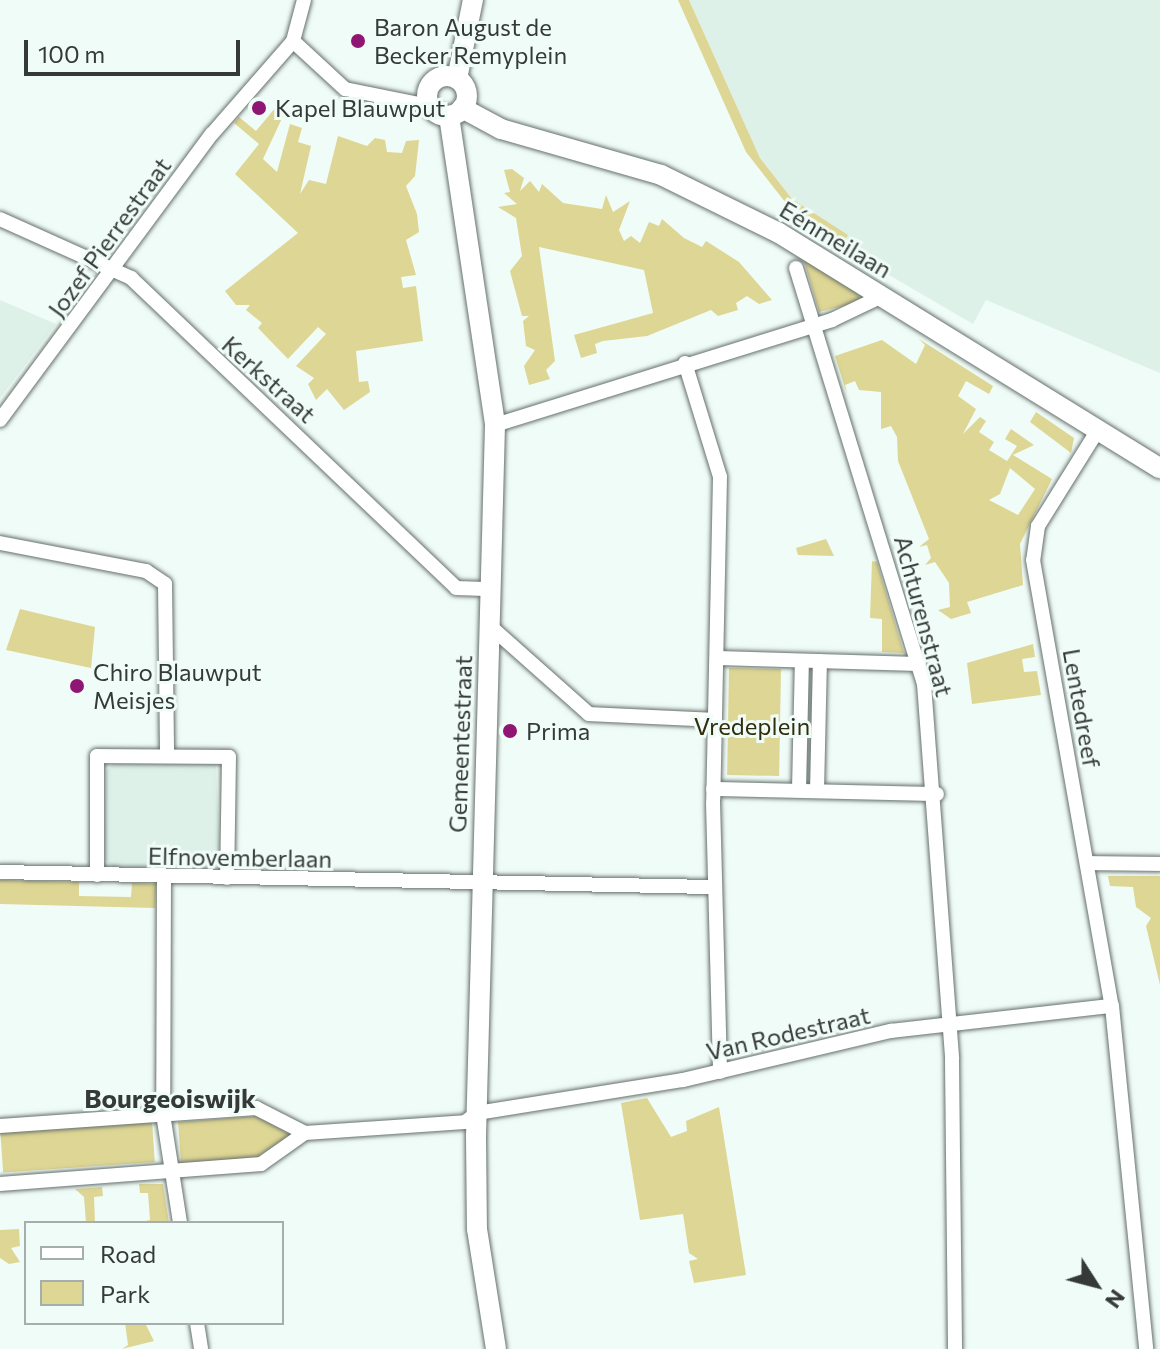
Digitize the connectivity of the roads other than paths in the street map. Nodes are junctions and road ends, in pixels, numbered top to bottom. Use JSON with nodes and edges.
{"nodes":[{"id":1,"x":304,"y":0,"type":"edge"},
{"id":2,"x":473,"y":0,"type":"edge"},
{"id":3,"x":293,"y":41,"type":"junction"},
{"id":4,"x":451,"y":77,"type":"junction"},
{"id":5,"x":429,"y":106,"type":"junction"},
{"id":6,"x":455,"y":112,"type":"junction"},
{"id":7,"x":485,"y":123,"type":"junction"},
{"id":8,"x":454,"y":143,"type":"junction"},
{"id":9,"x":0,"y":219,"type":"edge"},
{"id":10,"x":114,"y":267,"type":"junction"},
{"id":11,"x":796,"y":268,"type":"dead end"},
{"id":12,"x":882,"y":296,"type":"junction"},
{"id":13,"x":814,"y":324,"type":"junction"},
{"id":14,"x":685,"y":363,"type":"junction"},
{"id":15,"x":0,"y":420,"type":"edge"},
{"id":16,"x":495,"y":425,"type":"junction"},
{"id":17,"x":1096,"y":433,"type":"junction"},
{"id":18,"x":1160,"y":468,"type":"edge"},
{"id":19,"x":0,"y":543,"type":"edge"},
{"id":20,"x":492,"y":589,"type":"junction"},
{"id":21,"x":491,"y":627,"type":"junction"},
{"id":22,"x":717,"y":658,"type":"junction"},
{"id":23,"x":802,"y":661,"type":"junction"},
{"id":24,"x":820,"y":661,"type":"junction"},
{"id":25,"x":919,"y":664,"type":"junction"},
{"id":26,"x":715,"y":720,"type":"junction"},
{"id":27,"x":167,"y":756,"type":"junction"},
{"id":28,"x":799,"y":790,"type":"junction"},
{"id":29,"x":817,"y":791,"type":"junction"},
{"id":30,"x":937,"y":794,"type":"junction"},
{"id":31,"x":713,"y":797,"type":"junction"},
{"id":32,"x":1088,"y":863,"type":"junction"},
{"id":33,"x":1160,"y":864,"type":"edge"},
{"id":34,"x":0,"y":872,"type":"edge"},
{"id":35,"x":97,"y":875,"type":"junction"},
{"id":36,"x":164,"y":878,"type":"junction"},
{"id":37,"x":227,"y":878,"type":"junction"},
{"id":38,"x":480,"y":883,"type":"junction"},
{"id":39,"x":710,"y":887,"type":"junction"},
{"id":40,"x":1112,"y":1006,"type":"junction"},
{"id":41,"x":950,"y":1024,"type":"junction"},
{"id":42,"x":720,"y":1072,"type":"junction"},
{"id":43,"x":477,"y":1113,"type":"junction"},
{"id":44,"x":163,"y":1114,"type":"junction"},
{"id":45,"x":0,"y":1126,"type":"edge"},
{"id":46,"x":305,"y":1133,"type":"junction"},
{"id":47,"x":172,"y":1171,"type":"junction"},
{"id":48,"x":0,"y":1184,"type":"edge"},
{"id":49,"x":180,"y":1221,"type":"edge"},
{"id":50,"x":197,"y":1325,"type":"edge"},
{"id":51,"x":201,"y":1349,"type":"edge"},
{"id":52,"x":496,"y":1349,"type":"edge"},
{"id":53,"x":955,"y":1349,"type":"edge"},
{"id":54,"x":1146,"y":1349,"type":"edge"}],
"edges":[{"from":1,"to":3,"type":"street"},
{"from":2,"to":4,"type":"street"},
{"from":3,"to":5,"type":"street"},
{"from":3,"to":10,"type":"street","name":"Jozef Pierrestraat"},
{"from":4,"to":5,"type":"street"},
{"from":4,"to":6,"type":"street"},
{"from":5,"to":6,"type":"street"},
{"from":6,"to":7,"type":"street","name":"Eénmeilaan"},
{"from":6,"to":8,"type":"street","name":"Gemeentestraat"},
{"from":7,"to":8,"type":"street"},
{"from":7,"to":12,"type":"street","name":"Eénmeilaan"},
{"from":8,"to":16,"type":"street","name":"Gemeentestraat"},
{"from":9,"to":10,"type":"street","name":"Kerkstraat"},
{"from":10,"to":15,"type":"street","name":"Jozef Pierrestraat"},
{"from":10,"to":20,"type":"street","name":"Kerkstraat"},
{"from":11,"to":13,"type":"street","name":"Achturenstraat"},
{"from":12,"to":13,"type":"street"},
{"from":12,"to":17,"type":"street","name":"Eénmeilaan"},
{"from":13,"to":14,"type":"street"},
{"from":13,"to":25,"type":"street","name":"Achturenstraat"},
{"from":14,"to":16,"type":"street"},
{"from":14,"to":22,"type":"street"},
{"from":16,"to":20,"type":"street","name":"Gemeentestraat"},
{"from":17,"to":18,"type":"street","name":"Eénmeilaan"},
{"from":17,"to":32,"type":"street","name":"Lentedreef"},
{"from":19,"to":27,"type":"street"},
{"from":20,"to":21,"type":"street","name":"Gemeentestraat"},
{"from":21,"to":26,"type":"street"},
{"from":21,"to":38,"type":"street","name":"Gemeentestraat"},
{"from":22,"to":23,"type":"street"},
{"from":22,"to":26,"type":"street"},
{"from":23,"to":24,"type":"street"},
{"from":23,"to":28,"type":"street"},
{"from":24,"to":25,"type":"street"},
{"from":24,"to":29,"type":"street"},
{"from":25,"to":30,"type":"street","name":"Achturenstraat"},
{"from":26,"to":31,"type":"street"},
{"from":27,"to":35,"type":"street"},
{"from":27,"to":37,"type":"street"},
{"from":28,"to":29,"type":"street"},
{"from":28,"to":31,"type":"street"},
{"from":29,"to":30,"type":"street"},
{"from":30,"to":41,"type":"street","name":"Achturenstraat"},
{"from":31,"to":39,"type":"street"},
{"from":32,"to":33,"type":"street"},
{"from":32,"to":40,"type":"street","name":"Lentedreef"},
{"from":34,"to":35,"type":"street","name":"Elfnovemberlaan"},
{"from":35,"to":36,"type":"street","name":"Elfnovemberlaan"},
{"from":36,"to":37,"type":"street","name":"Elfnovemberlaan"},
{"from":36,"to":44,"type":"street"},
{"from":37,"to":38,"type":"street","name":"Elfnovemberlaan"},
{"from":38,"to":39,"type":"street","name":"Elfnovemberlaan"},
{"from":38,"to":43,"type":"street","name":"Gemeentestraat"},
{"from":39,"to":42,"type":"street"},
{"from":40,"to":41,"type":"street","name":"Van Rodestraat"},
{"from":40,"to":54,"type":"street","name":"Lentedreef"},
{"from":41,"to":42,"type":"street","name":"Van Rodestraat"},
{"from":41,"to":53,"type":"street","name":"Achturenstraat"},
{"from":42,"to":43,"type":"street","name":"Van Rodestraat"},
{"from":43,"to":46,"type":"street","name":"Van Rodestraat"},
{"from":43,"to":52,"type":"street","name":"Gemeentestraat"},
{"from":44,"to":45,"type":"street"},
{"from":44,"to":46,"type":"street"},
{"from":44,"to":47,"type":"street"},
{"from":46,"to":47,"type":"street"},
{"from":47,"to":48,"type":"street"},
{"from":47,"to":49,"type":"street"},
{"from":50,"to":51,"type":"street"}]}
